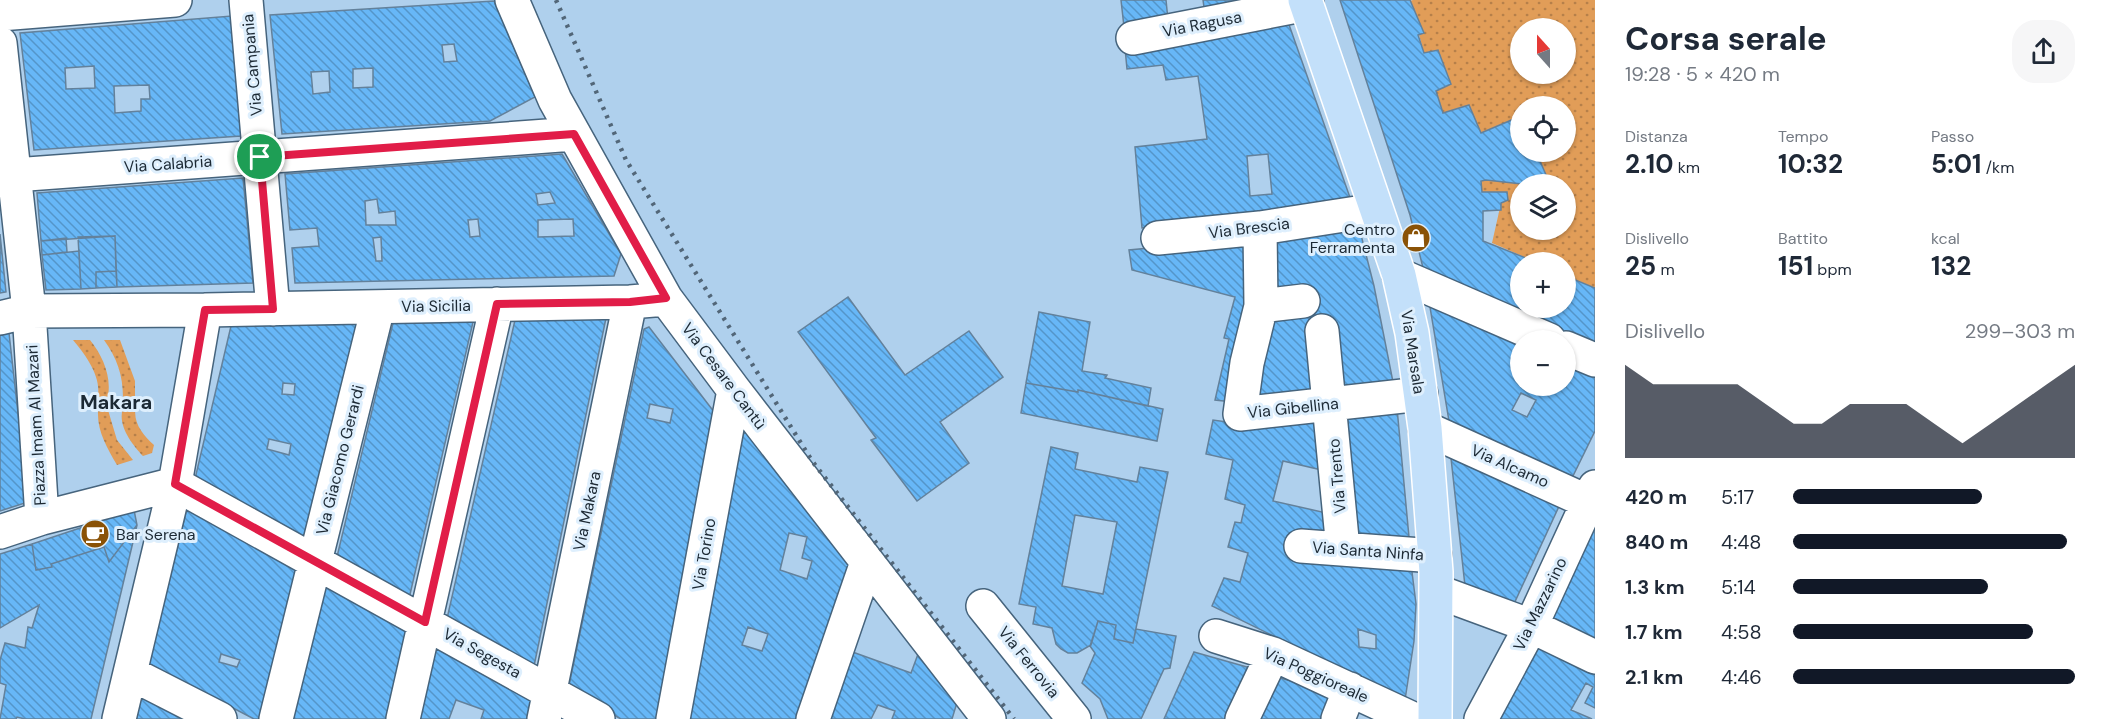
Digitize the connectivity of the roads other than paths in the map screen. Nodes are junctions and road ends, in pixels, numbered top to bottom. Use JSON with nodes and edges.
{"nodes":[{"id":1,"x":175,"y":0,"type":"edge"},
{"id":2,"x":246,"y":0,"type":"edge"},
{"id":3,"x":512,"y":0,"type":"edge"},
{"id":4,"x":1306,"y":2,"type":"edge"},
{"id":5,"x":0,"y":14,"type":"edge"},
{"id":6,"x":1133,"y":38,"type":"dead end"},
{"id":7,"x":0,"y":43,"type":"edge"},
{"id":8,"x":3,"y":103,"type":"edge"},
{"id":9,"x":574,"y":134,"type":"junction"},
{"id":10,"x":260,"y":157,"type":"junction"},
{"id":11,"x":14,"y":175,"type":"junction"},
{"id":12,"x":1376,"y":210,"type":"junction"},
{"id":13,"x":1260,"y":228,"type":"junction"},
{"id":14,"x":1158,"y":238,"type":"dead end"},
{"id":15,"x":1399,"y":275,"type":"junction"},
{"id":16,"x":666,"y":298,"type":"junction"},
{"id":17,"x":1302,"y":301,"type":"dead end"},
{"id":18,"x":630,"y":302,"type":"junction"},
{"id":19,"x":497,"y":304,"type":"junction"},
{"id":20,"x":1261,"y":306,"type":"junction"},
{"id":21,"x":378,"y":307,"type":"junction"},
{"id":22,"x":273,"y":309,"type":"junction"},
{"id":23,"x":205,"y":310,"type":"junction"},
{"id":24,"x":15,"y":314,"type":"edge"},
{"id":25,"x":1526,"y":330,"type":"edge"},
{"id":26,"x":1322,"y":331,"type":"dead end"},
{"id":27,"x":1576,"y":352,"type":"edge"},
{"id":28,"x":1595,"y":360,"type":"edge"},
{"id":29,"x":734,"y":390,"type":"junction"},
{"id":30,"x":1420,"y":394,"type":"junction"},
{"id":31,"x":1331,"y":404,"type":"junction"},
{"id":32,"x":1425,"y":428,"type":"junction"},
{"id":33,"x":175,"y":484,"type":"junction"},
{"id":34,"x":1593,"y":498,"type":"edge"},
{"id":35,"x":42,"y":518,"type":"junction"},
{"id":36,"x":0,"y":532,"type":"edge"},
{"id":37,"x":1301,"y":546,"type":"dead end"},
{"id":38,"x":1343,"y":549,"type":"junction"},
{"id":39,"x":1435,"y":556,"type":"junction"},
{"id":40,"x":316,"y":561,"type":"junction"},
{"id":41,"x":867,"y":562,"type":"junction"},
{"id":42,"x":1436,"y":591,"type":"junction"},
{"id":43,"x":983,"y":606,"type":"dead end"},
{"id":44,"x":425,"y":622,"type":"junction"},
{"id":45,"x":1531,"y":626,"type":"junction"},
{"id":46,"x":1216,"y":636,"type":"dead end"},
{"id":47,"x":1274,"y":654,"type":"junction"},
{"id":48,"x":1595,"y":657,"type":"edge"},
{"id":49,"x":130,"y":674,"type":"junction"},
{"id":50,"x":1344,"y":704,"type":"edge"},
{"id":51,"x":547,"y":705,"type":"edge"},
{"id":52,"x":976,"y":712,"type":"edge"},
{"id":53,"x":1482,"y":718,"type":"edge"},
{"id":54,"x":119,"y":719,"type":"edge"},
{"id":55,"x":220,"y":719,"type":"edge"},
{"id":56,"x":276,"y":719,"type":"edge"},
{"id":57,"x":403,"y":719,"type":"edge"},
{"id":58,"x":598,"y":719,"type":"edge"},
{"id":59,"x":674,"y":719,"type":"edge"},
{"id":60,"x":813,"y":719,"type":"edge"},
{"id":61,"x":1074,"y":719,"type":"edge"},
{"id":62,"x":1242,"y":719,"type":"edge"},
{"id":63,"x":1413,"y":719,"type":"edge"},
{"id":64,"x":1435,"y":719,"type":"edge"}],
"edges":[{"from":1,"to":5,"type":"street"},
{"from":2,"to":10,"type":"street","name":"Via Campania"},
{"from":3,"to":9,"type":"street","name":"Via Cesare Cantù"},
{"from":4,"to":6,"type":"street","name":"Via Ragusa"},
{"from":4,"to":12,"type":"main road","name":"Via Marsala"},
{"from":7,"to":8,"type":"street","name":"Piazza Imam Al Mazari"},
{"from":8,"to":11,"type":"street","name":"Piazza Imam Al Mazari"},
{"from":9,"to":10,"type":"street","name":"Via Calabria"},
{"from":9,"to":16,"type":"street","name":"Via Cesare Cantù"},
{"from":10,"to":11,"type":"street","name":"Via Calabria"},
{"from":10,"to":22,"type":"street","name":"Via Campania"},
{"from":11,"to":24,"type":"street","name":"Piazza Imam Al Mazari"},
{"from":12,"to":13,"type":"street","name":"Via Brescia"},
{"from":12,"to":15,"type":"main road","name":"Via Marsala"},
{"from":13,"to":14,"type":"street","name":"Via Brescia"},
{"from":13,"to":20,"type":"street","name":"Via Gibellina"},
{"from":15,"to":25,"type":"street"},
{"from":15,"to":30,"type":"main road","name":"Via Marsala"},
{"from":16,"to":18,"type":"street","name":"Via Sicilia"},
{"from":16,"to":29,"type":"street","name":"Via Cesare Cantù"},
{"from":17,"to":20,"type":"street"},
{"from":18,"to":19,"type":"street","name":"Via Sicilia"},
{"from":18,"to":51,"type":"street","name":"Via Makara"},
{"from":19,"to":21,"type":"street","name":"Via Sicilia"},
{"from":19,"to":44,"type":"street"},
{"from":20,"to":31,"type":"street","name":"Via Gibellina"},
{"from":21,"to":22,"type":"street","name":"Via Sicilia"},
{"from":21,"to":40,"type":"street","name":"Via Giacomo Gerardi"},
{"from":22,"to":23,"type":"street","name":"Via Sicilia"},
{"from":23,"to":24,"type":"street"},
{"from":23,"to":33,"type":"street"},
{"from":24,"to":35,"type":"street","name":"Piazza Imam Al Mazari"},
{"from":26,"to":31,"type":"street","name":"Via Trento"},
{"from":27,"to":28,"type":"street"},
{"from":29,"to":41,"type":"street","name":"Via Cesare Cantù"},
{"from":29,"to":59,"type":"street","name":"Via Torino"},
{"from":30,"to":31,"type":"street","name":"Via Gibellina"},
{"from":30,"to":32,"type":"main road","name":"Via Marsala"},
{"from":31,"to":38,"type":"street","name":"Via Trento"},
{"from":32,"to":34,"type":"street","name":"Via Alcamo"},
{"from":32,"to":39,"type":"main road","name":"Via Marsala"},
{"from":33,"to":35,"type":"street","name":"Piazza Imam Al Mazari"},
{"from":33,"to":40,"type":"street","name":"Via Segesta"},
{"from":33,"to":49,"type":"street"},
{"from":34,"to":45,"type":"street","name":"Via Mazzarino"},
{"from":35,"to":36,"type":"street"},
{"from":37,"to":38,"type":"street","name":"Via Santa Ninfa"},
{"from":38,"to":39,"type":"street","name":"Via Santa Ninfa"},
{"from":39,"to":42,"type":"main road","name":"Via Marsala"},
{"from":40,"to":44,"type":"street","name":"Via Segesta"},
{"from":40,"to":56,"type":"street","name":"Via Giacomo Gerardi"},
{"from":41,"to":52,"type":"street","name":"Via Cesare Cantù"},
{"from":41,"to":60,"type":"street"},
{"from":42,"to":45,"type":"street"},
{"from":42,"to":64,"type":"main road","name":"Via Marsala"},
{"from":43,"to":61,"type":"street","name":"Via Ferrovia"},
{"from":44,"to":51,"type":"street","name":"Via Segesta"},
{"from":44,"to":57,"type":"street"},
{"from":45,"to":48,"type":"street"},
{"from":45,"to":53,"type":"street","name":"Via Mazzarino"},
{"from":46,"to":47,"type":"street","name":"Via Poggioreale"},
{"from":47,"to":50,"type":"street","name":"Via Poggioreale"},
{"from":47,"to":62,"type":"street"},
{"from":49,"to":54,"type":"street"},
{"from":49,"to":55,"type":"street"},
{"from":50,"to":63,"type":"street","name":"Via Poggioreale"},
{"from":51,"to":58,"type":"street","name":"Via Segesta"}]}
